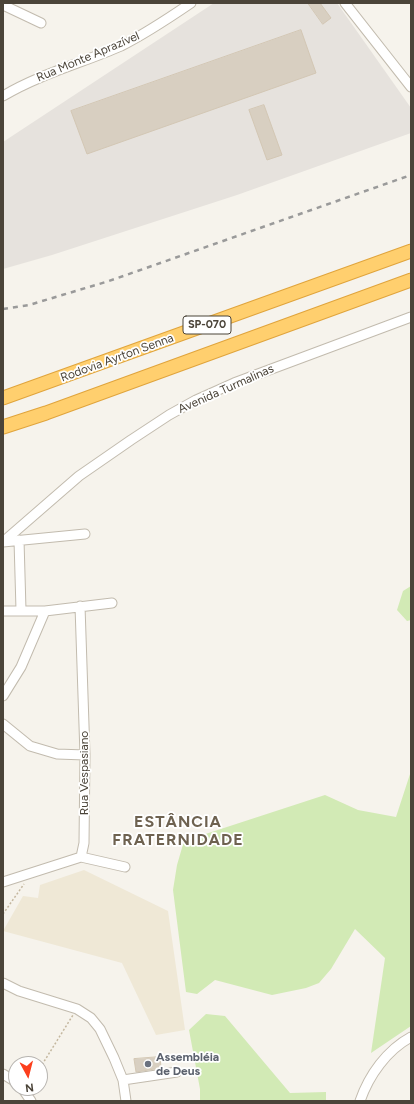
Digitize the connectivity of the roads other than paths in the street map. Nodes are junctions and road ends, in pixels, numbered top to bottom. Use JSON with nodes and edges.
{"nodes":[{"id":1,"x":191,"y":3,"type":"edge"},
{"id":2,"x":345,"y":3,"type":"edge"},
{"id":3,"x":3,"y":5,"type":"edge"},
{"id":4,"x":41,"y":23,"type":"dead end"},
{"id":5,"x":411,"y":87,"type":"edge"},
{"id":6,"x":3,"y":96,"type":"edge"},
{"id":7,"x":411,"y":251,"type":"edge"},
{"id":8,"x":411,"y":280,"type":"edge"},
{"id":9,"x":411,"y":317,"type":"edge"},
{"id":10,"x":3,"y":398,"type":"edge"},
{"id":11,"x":3,"y":427,"type":"edge"},
{"id":12,"x":85,"y":534,"type":"dead end"},
{"id":13,"x":19,"y":540,"type":"junction"},
{"id":14,"x":3,"y":542,"type":"edge"},
{"id":15,"x":112,"y":603,"type":"dead end"},
{"id":16,"x":80,"y":606,"type":"junction"},
{"id":17,"x":21,"y":610,"type":"junction"},
{"id":18,"x":3,"y":611,"type":"edge"},
{"id":19,"x":45,"y":611,"type":"junction"},
{"id":20,"x":3,"y":696,"type":"edge"},
{"id":21,"x":3,"y":724,"type":"edge"},
{"id":22,"x":85,"y":755,"type":"junction"},
{"id":23,"x":81,"y":857,"type":"junction"},
{"id":24,"x":125,"y":866,"type":"dead end"},
{"id":25,"x":3,"y":882,"type":"edge"},
{"id":26,"x":3,"y":983,"type":"edge"},
{"id":27,"x":411,"y":1037,"type":"edge"},
{"id":28,"x":177,"y":1072,"type":"dead end"},
{"id":29,"x":123,"y":1080,"type":"junction"},
{"id":30,"x":126,"y":1101,"type":"edge"},
{"id":31,"x":360,"y":1101,"type":"edge"}],
"edges":[{"from":1,"to":6,"type":"street","name":"Rua Monte Aprazível"},
{"from":2,"to":5,"type":"street"},
{"from":3,"to":4,"type":"street"},
{"from":7,"to":10,"type":"highway","name":"Rodovia Ayrton Senna","number":"SP-070"},
{"from":8,"to":11,"type":"highway","number":"SP-070"},
{"from":9,"to":14,"type":"street","name":"Avenida Turmalinas"},
{"from":12,"to":13,"type":"street"},
{"from":13,"to":14,"type":"street"},
{"from":13,"to":17,"type":"street"},
{"from":15,"to":16,"type":"street"},
{"from":16,"to":19,"type":"street"},
{"from":16,"to":22,"type":"street","name":"Rua Vespasiano"},
{"from":17,"to":18,"type":"street"},
{"from":17,"to":19,"type":"street"},
{"from":19,"to":20,"type":"street"},
{"from":21,"to":22,"type":"street"},
{"from":22,"to":23,"type":"street","name":"Rua Vespasiano"},
{"from":23,"to":24,"type":"street"},
{"from":23,"to":25,"type":"street"},
{"from":26,"to":29,"type":"street"},
{"from":27,"to":31,"type":"street"},
{"from":28,"to":29,"type":"street"},
{"from":29,"to":30,"type":"street"}]}
